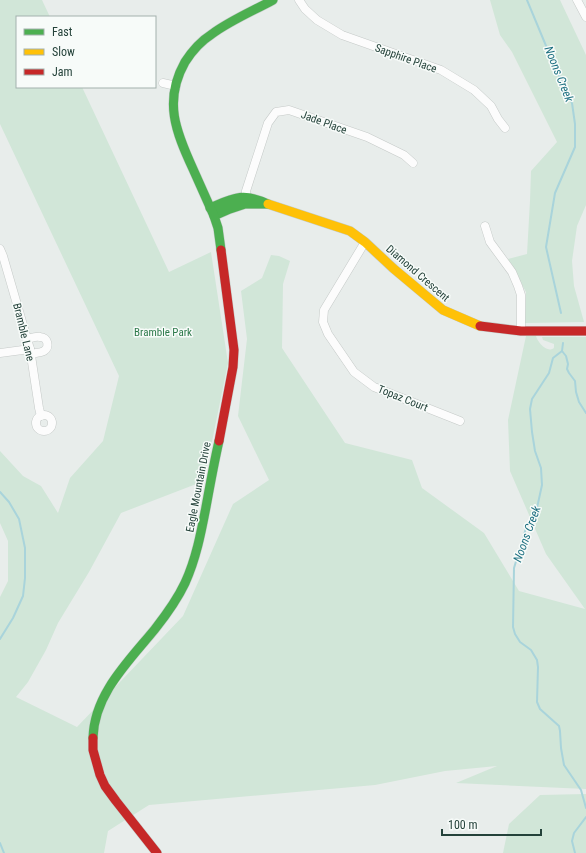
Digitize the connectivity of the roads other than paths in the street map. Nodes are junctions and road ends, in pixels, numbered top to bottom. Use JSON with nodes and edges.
{"nodes":[{"id":1,"x":273,"y":0,"type":"edge"},
{"id":2,"x":300,"y":0,"type":"edge"},
{"id":3,"x":578,"y":0,"type":"edge"},
{"id":4,"x":586,"y":17,"type":"edge"},
{"id":5,"x":163,"y":83,"type":"dead end"},
{"id":6,"x":176,"y":86,"type":"junction"},
{"id":7,"x":504,"y":128,"type":"dead end"},
{"id":8,"x":413,"y":163,"type":"dead end"},
{"id":9,"x":246,"y":200,"type":"junction"},
{"id":10,"x":212,"y":212,"type":"junction"},
{"id":11,"x":486,"y":226,"type":"dead end"},
{"id":12,"x":365,"y":242,"type":"junction"},
{"id":13,"x":0,"y":249,"type":"edge"},
{"id":14,"x":521,"y":330,"type":"junction"},
{"id":15,"x":586,"y":331,"type":"edge"},
{"id":16,"x":27,"y":339,"type":"junction"},
{"id":17,"x":30,"y":351,"type":"junction"},
{"id":18,"x":0,"y":353,"type":"edge"},
{"id":19,"x":41,"y":416,"type":"dead end"},
{"id":20,"x":460,"y":421,"type":"dead end"},
{"id":21,"x":157,"y":853,"type":"edge"}],
"edges":[{"from":1,"to":6,"type":"street","name":"Eagle Mountain Drive"},
{"from":2,"to":7,"type":"street","name":"Sapphire Place"},
{"from":3,"to":4,"type":"street"},
{"from":5,"to":6,"type":"street"},
{"from":6,"to":10,"type":"street","name":"Eagle Mountain Drive"},
{"from":8,"to":9,"type":"street","name":"Jade Place"},
{"from":9,"to":10,"type":"street","name":"Diamond Crescent"},
{"from":9,"to":12,"type":"street","name":"Diamond Crescent"},
{"from":10,"to":21,"type":"street","name":"Eagle Mountain Drive"},
{"from":11,"to":14,"type":"street"},
{"from":12,"to":14,"type":"street","name":"Diamond Crescent"},
{"from":12,"to":20,"type":"street","name":"Topaz Court"},
{"from":13,"to":16,"type":"street","name":"Bramble Lane"},
{"from":14,"to":15,"type":"street","name":"Diamond Crescent"},
{"from":16,"to":17,"type":"street","name":"Bramble Lane"},
{"from":16,"to":17,"type":"street"},
{"from":17,"to":18,"type":"street"},
{"from":17,"to":19,"type":"street","name":"Bramble Lane"}]}
